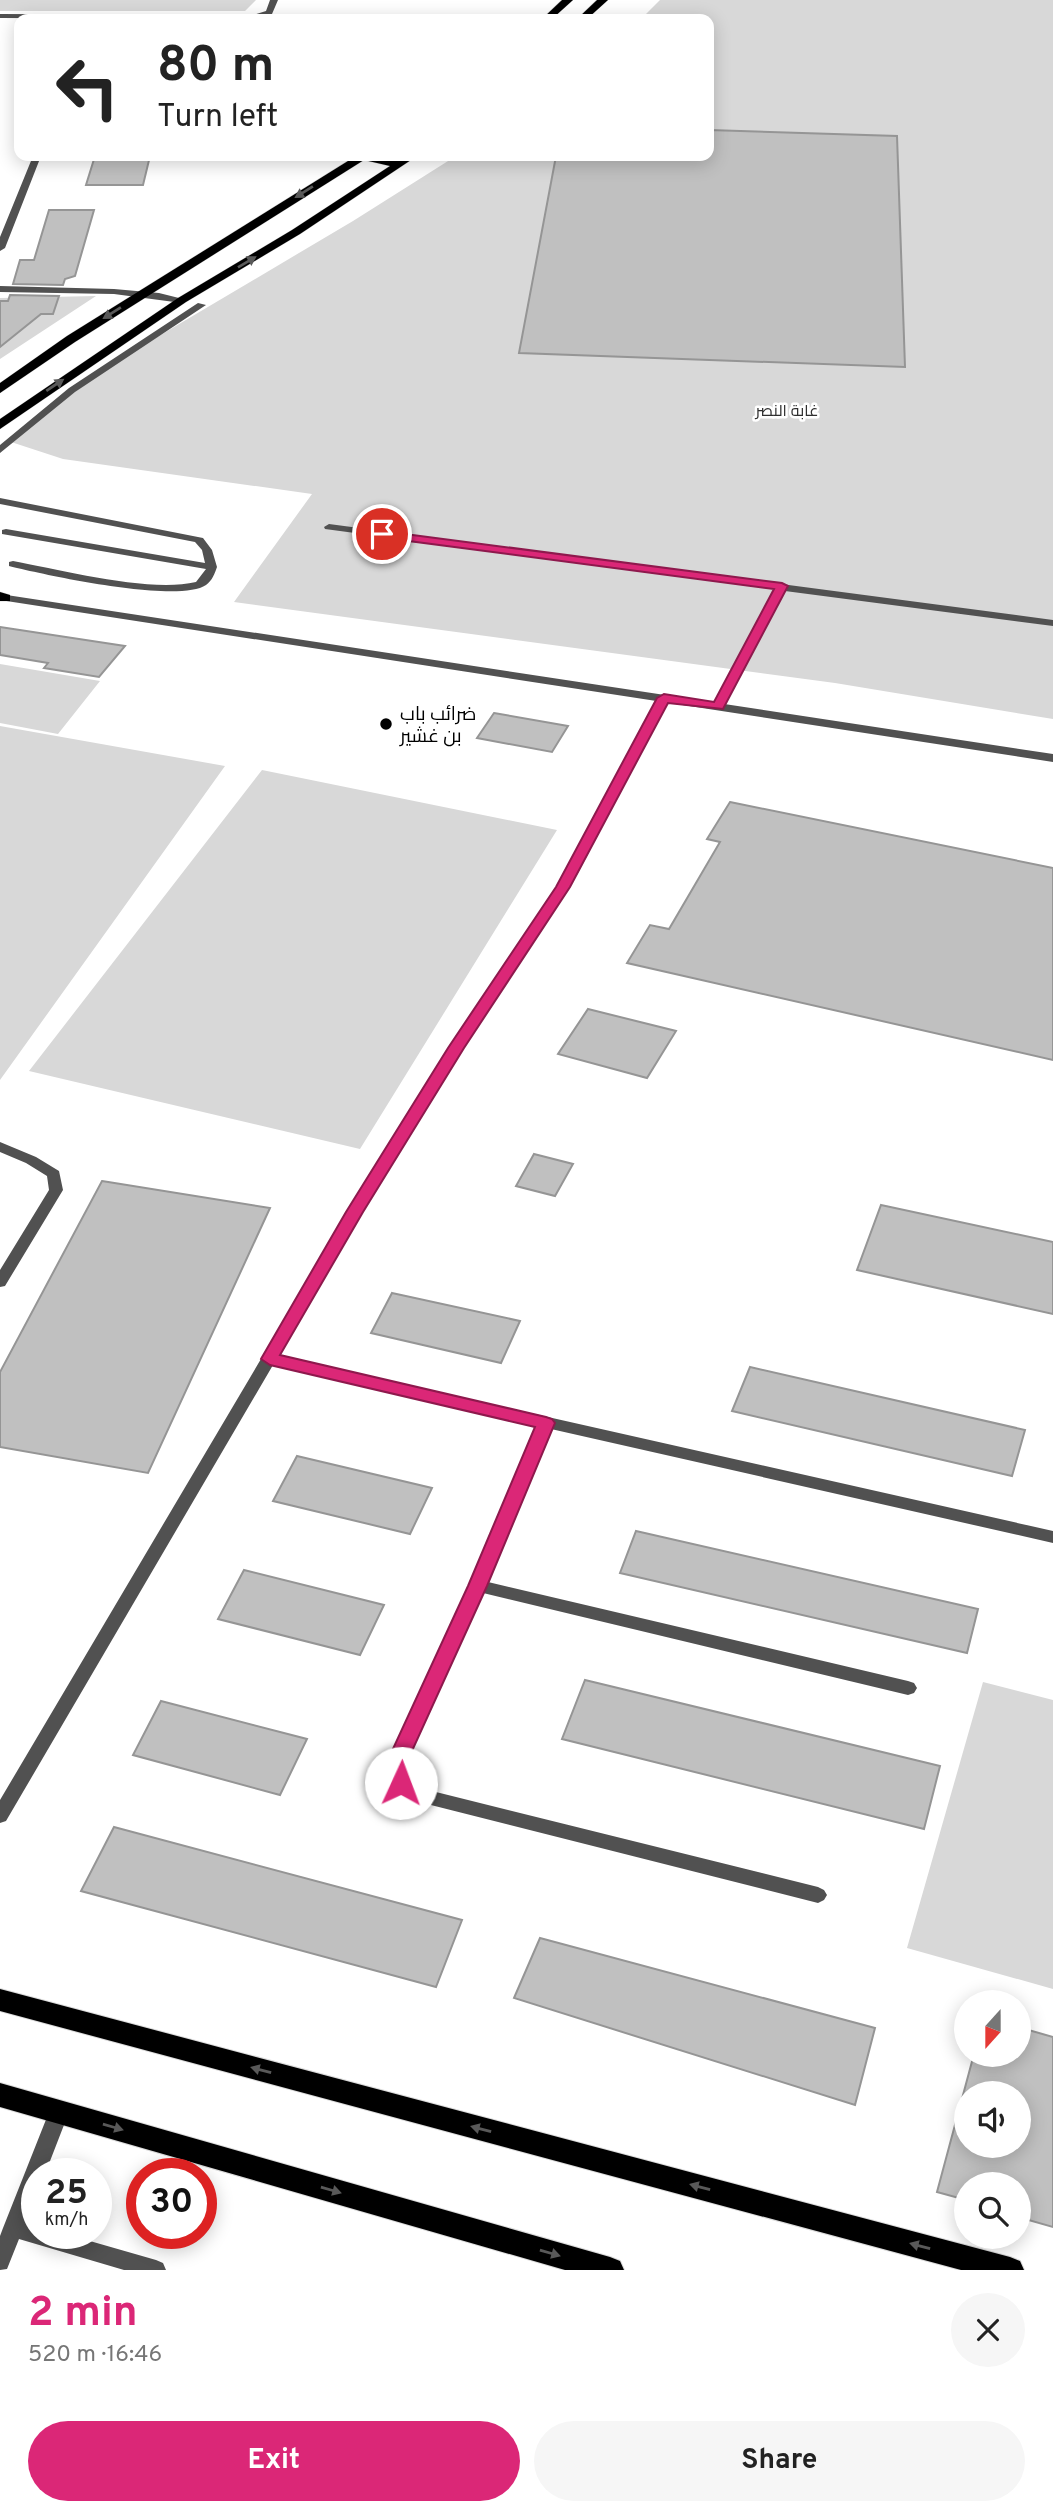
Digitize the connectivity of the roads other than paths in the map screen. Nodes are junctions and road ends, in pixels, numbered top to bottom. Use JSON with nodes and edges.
{"nodes":[{"id":1,"x":274,"y":0,"type":"edge"},
{"id":2,"x":568,"y":0,"type":"edge"},
{"id":3,"x":603,"y":0,"type":"edge"},
{"id":4,"x":263,"y":14,"type":"edge"},
{"id":5,"x":553,"y":14,"type":"edge"},
{"id":6,"x":588,"y":14,"type":"edge"},
{"id":7,"x":35,"y":161,"type":"edge"},
{"id":8,"x":355,"y":161,"type":"edge"},
{"id":9,"x":384,"y":161,"type":"edge"},
{"id":10,"x":405,"y":161,"type":"edge"},
{"id":11,"x":400,"y":165,"type":"junction"},
{"id":12,"x":0,"y":248,"type":"edge"},
{"id":13,"x":0,"y":289,"type":"edge"},
{"id":14,"x":145,"y":293,"type":"junction"},
{"id":15,"x":182,"y":300,"type":"junction"},
{"id":16,"x":201,"y":305,"type":"dead end"},
{"id":17,"x":0,"y":389,"type":"edge"},
{"id":18,"x":0,"y":425,"type":"edge"},
{"id":19,"x":0,"y":450,"type":"edge"},
{"id":20,"x":0,"y":501,"type":"edge"},
{"id":21,"x":329,"y":527,"type":"dead end"},
{"id":22,"x":6,"y":532,"type":"dead end"},
{"id":23,"x":13,"y":564,"type":"dead end"},
{"id":24,"x":212,"y":567,"type":"junction"},
{"id":25,"x":782,"y":586,"type":"junction"},
{"id":26,"x":2,"y":597,"type":"edge"},
{"id":27,"x":1053,"y":623,"type":"edge"},
{"id":28,"x":664,"y":698,"type":"junction"},
{"id":29,"x":718,"y":707,"type":"junction"},
{"id":30,"x":1053,"y":758,"type":"edge"},
{"id":31,"x":0,"y":1147,"type":"edge"},
{"id":32,"x":0,"y":1282,"type":"edge"},
{"id":33,"x":270,"y":1359,"type":"junction"},
{"id":34,"x":546,"y":1423,"type":"junction"},
{"id":35,"x":1053,"y":1537,"type":"edge"},
{"id":36,"x":478,"y":1586,"type":"junction"},
{"id":37,"x":908,"y":1688,"type":"dead end"},
{"id":38,"x":0,"y":1816,"type":"edge"},
{"id":39,"x":818,"y":1895,"type":"dead end"},
{"id":40,"x":0,"y":2000,"type":"edge"},
{"id":41,"x":0,"y":2095,"type":"edge"},
{"id":42,"x":60,"y":2112,"type":"junction"},
{"id":43,"x":13,"y":2228,"type":"junction"},
{"id":44,"x":0,"y":2262,"type":"edge"},
{"id":45,"x":156,"y":2270,"type":"edge"},
{"id":46,"x":610,"y":2270,"type":"edge"},
{"id":47,"x":1010,"y":2270,"type":"edge"}],
"edges":[{"from":1,"to":4,"type":"street"},
{"from":2,"to":5,"type":"main road"},
{"from":3,"to":6,"type":"main road"},
{"from":7,"to":12,"type":"street"},
{"from":8,"to":14,"type":"main road","one_way":true},
{"from":9,"to":11,"type":"main road"},
{"from":10,"to":11,"type":"main road"},
{"from":15,"to":11,"type":"main road","one_way":true},
{"from":13,"to":14,"type":"street"},
{"from":14,"to":15,"type":"street"},
{"from":14,"to":17,"type":"main road","one_way":true},
{"from":18,"to":15,"type":"main road","one_way":true},
{"from":16,"to":19,"type":"street"},
{"from":20,"to":24,"type":"street"},
{"from":21,"to":25,"type":"street"},
{"from":22,"to":24,"type":"street"},
{"from":23,"to":24,"type":"street"},
{"from":25,"to":27,"type":"street"},
{"from":25,"to":29,"type":"street"},
{"from":26,"to":28,"type":"street"},
{"from":28,"to":29,"type":"street"},
{"from":28,"to":33,"type":"street"},
{"from":29,"to":30,"type":"street"},
{"from":31,"to":32,"type":"street"},
{"from":33,"to":34,"type":"street"},
{"from":33,"to":38,"type":"street"},
{"from":34,"to":35,"type":"street"},
{"from":34,"to":36,"type":"street"},
{"from":36,"to":37,"type":"street"},
{"from":36,"to":39,"type":"street"},
{"from":47,"to":40,"type":"highway","one_way":true},
{"from":41,"to":42,"type":"highway"},
{"from":42,"to":43,"type":"street"},
{"from":42,"to":46,"type":"highway","one_way":true},
{"from":43,"to":44,"type":"street"},
{"from":43,"to":45,"type":"street"}]}
